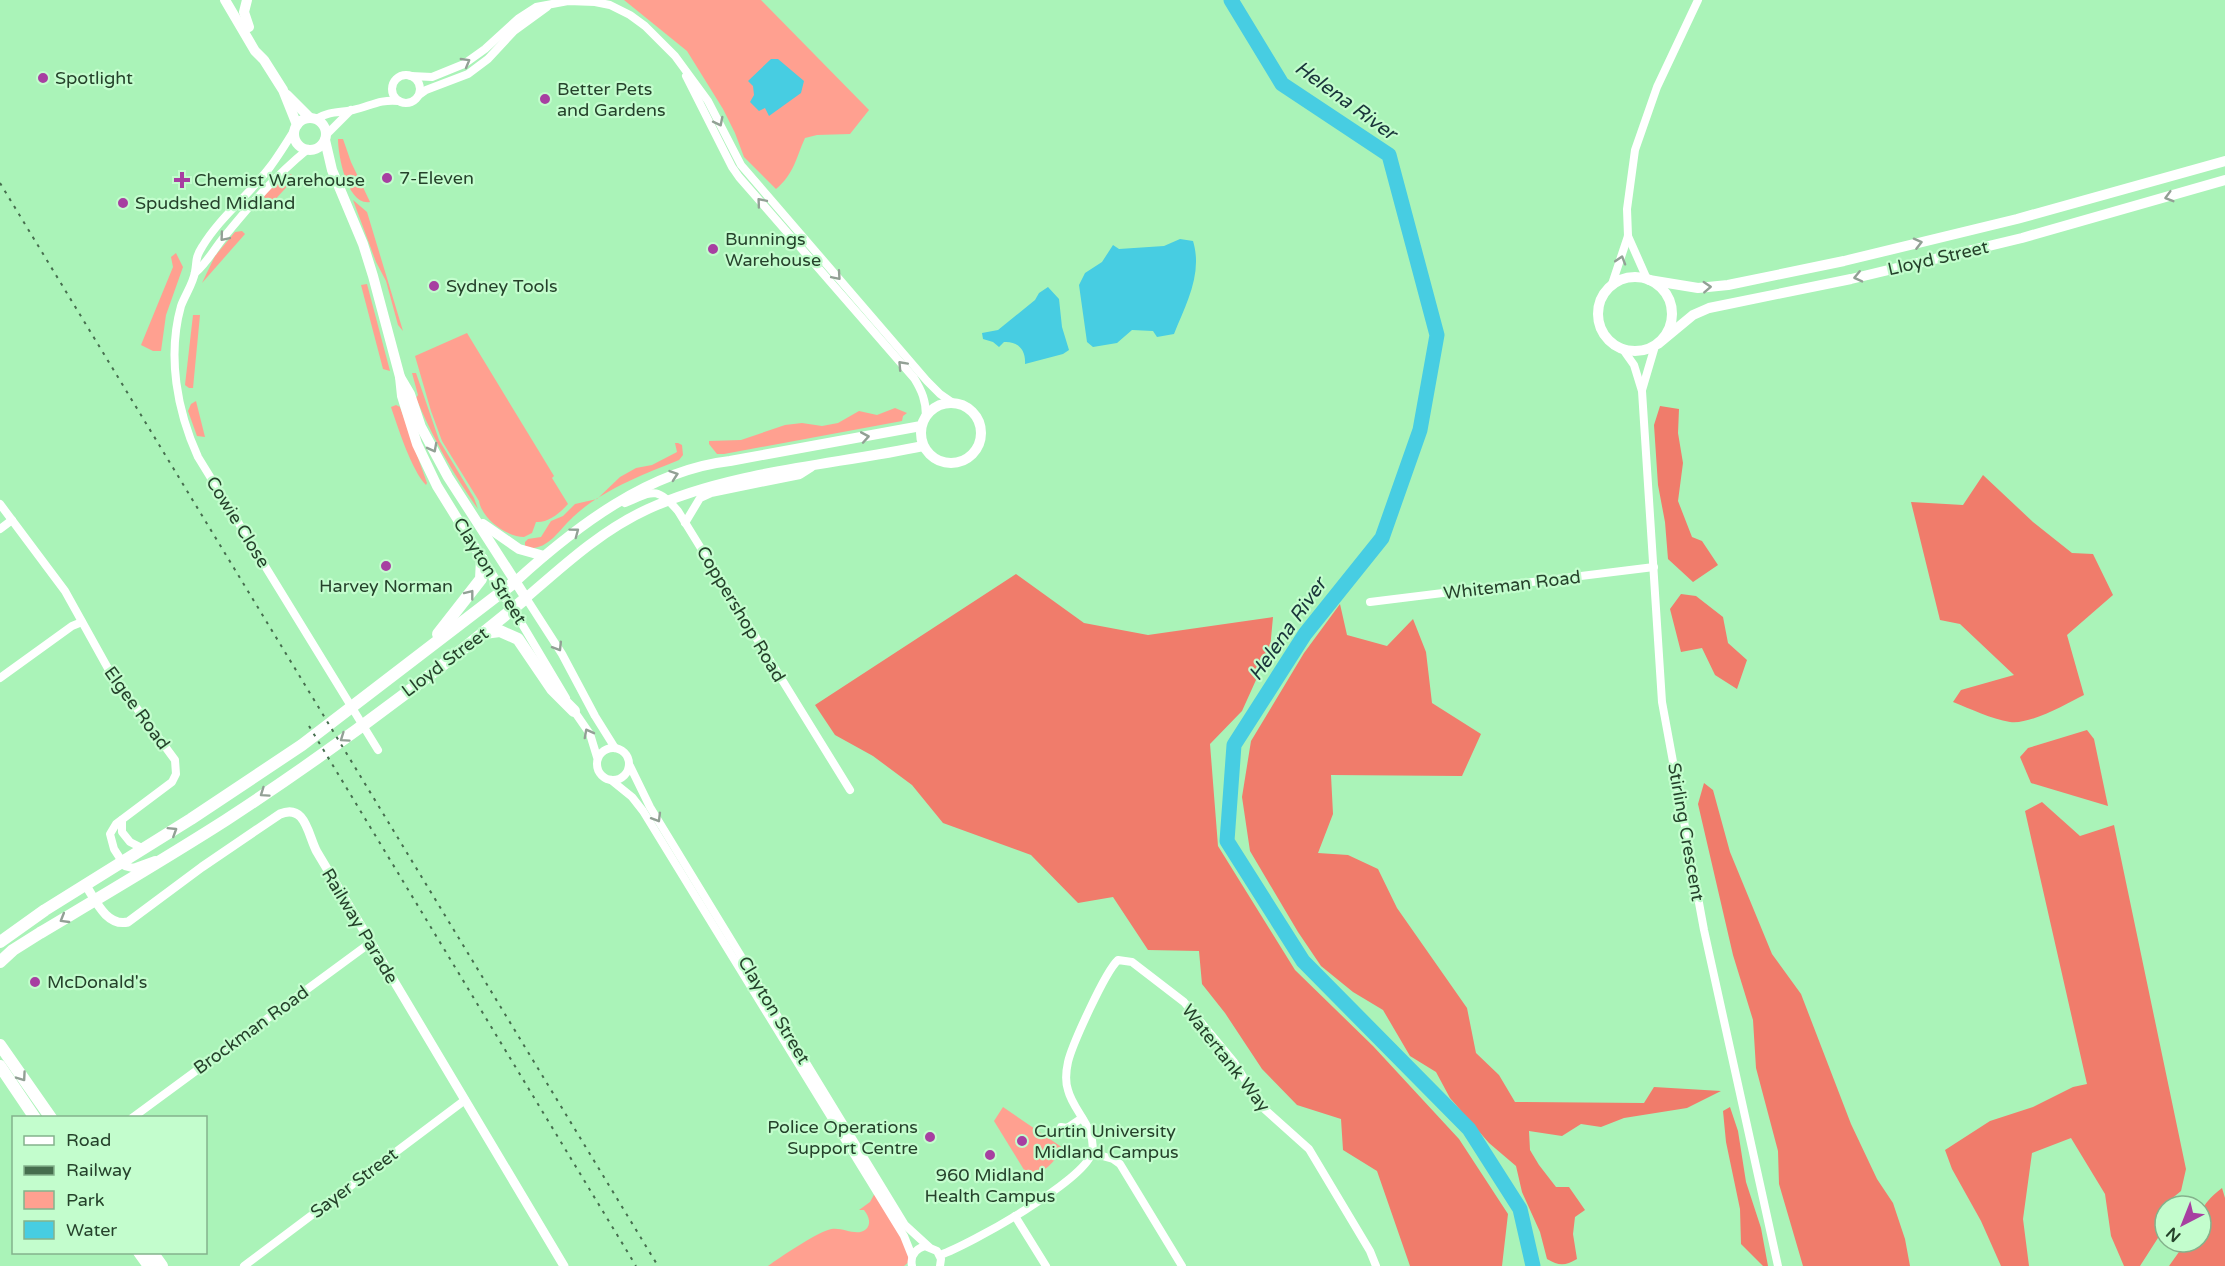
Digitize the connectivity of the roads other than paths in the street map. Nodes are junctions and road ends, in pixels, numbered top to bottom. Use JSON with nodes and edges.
{"nodes":[{"id":1,"x":1698,"y":0,"type":"edge"},
{"id":2,"x":556,"y":2,"type":"junction"},
{"id":3,"x":236,"y":3,"type":"edge"},
{"id":4,"x":675,"y":56,"type":"junction"},
{"id":5,"x":264,"y":60,"type":"junction"},
{"id":6,"x":411,"y":76,"type":"junction"},
{"id":7,"x":394,"y":81,"type":"junction"},
{"id":8,"x":283,"y":90,"type":"junction"},
{"id":9,"x":418,"y":95,"type":"junction"},
{"id":10,"x":377,"y":101,"type":"junction"},
{"id":11,"x":399,"y":101,"type":"junction"},
{"id":12,"x":351,"y":110,"type":"junction"},
{"id":13,"x":313,"y":118,"type":"junction"},
{"id":14,"x":296,"y":127,"type":"junction"},
{"id":15,"x":325,"y":137,"type":"junction"},
{"id":16,"x":310,"y":149,"type":"junction"},
{"id":17,"x":2225,"y":160,"type":"edge"},
{"id":18,"x":332,"y":170,"type":"junction"},
{"id":19,"x":2225,"y":180,"type":"edge"},
{"id":20,"x":1628,"y":236,"type":"junction"},
{"id":21,"x":195,"y":273,"type":"junction"},
{"id":22,"x":1648,"y":279,"type":"junction"},
{"id":23,"x":1612,"y":285,"type":"junction"},
{"id":24,"x":1656,"y":345,"type":"junction"},
{"id":25,"x":1622,"y":348,"type":"junction"},
{"id":26,"x":400,"y":377,"type":"junction"},
{"id":27,"x":1642,"y":391,"type":"junction"},
{"id":28,"x":953,"y":403,"type":"junction"},
{"id":29,"x":923,"y":421,"type":"junction"},
{"id":30,"x":923,"y":446,"type":"junction"},
{"id":31,"x":815,"y":466,"type":"junction"},
{"id":32,"x":669,"y":500,"type":"junction"},
{"id":33,"x":0,"y":504,"type":"edge"},
{"id":34,"x":604,"y":512,"type":"junction"},
{"id":35,"x":475,"y":519,"type":"junction"},
{"id":36,"x":12,"y":520,"type":"junction"},
{"id":37,"x":685,"y":523,"type":"junction"},
{"id":38,"x":0,"y":529,"type":"edge"},
{"id":39,"x":544,"y":556,"type":"junction"},
{"id":40,"x":482,"y":559,"type":"junction"},
{"id":41,"x":1654,"y":567,"type":"junction"},
{"id":42,"x":516,"y":580,"type":"junction"},
{"id":43,"x":502,"y":591,"type":"junction"},
{"id":44,"x":526,"y":598,"type":"junction"},
{"id":45,"x":1370,"y":602,"type":"dead end"},
{"id":46,"x":513,"y":609,"type":"junction"},
{"id":47,"x":82,"y":622,"type":"junction"},
{"id":48,"x":484,"y":633,"type":"junction"},
{"id":49,"x":403,"y":668,"type":"junction"},
{"id":50,"x":0,"y":678,"type":"edge"},
{"id":51,"x":574,"y":711,"type":"junction"},
{"id":52,"x":615,"y":748,"type":"junction"},
{"id":53,"x":378,"y":750,"type":"dead end"},
{"id":54,"x":597,"y":757,"type":"junction"},
{"id":55,"x":630,"y":766,"type":"junction"},
{"id":56,"x":611,"y":780,"type":"junction"},
{"id":57,"x":850,"y":790,"type":"dead end"},
{"id":58,"x":123,"y":820,"type":"junction"},
{"id":59,"x":144,"y":849,"type":"junction"},
{"id":60,"x":163,"y":859,"type":"junction"},
{"id":61,"x":122,"y":862,"type":"junction"},
{"id":62,"x":85,"y":884,"type":"junction"},
{"id":63,"x":96,"y":900,"type":"junction"},
{"id":64,"x":0,"y":942,"type":"edge"},
{"id":65,"x":370,"y":943,"type":"junction"},
{"id":66,"x":0,"y":962,"type":"edge"},
{"id":67,"x":0,"y":1045,"type":"edge"},
{"id":68,"x":0,"y":1066,"type":"edge"},
{"id":69,"x":465,"y":1100,"type":"junction"},
{"id":70,"x":34,"y":1116,"type":"edge"},
{"id":71,"x":50,"y":1116,"type":"edge"},
{"id":72,"x":135,"y":1116,"type":"edge"},
{"id":73,"x":1082,"y":1118,"type":"junction"},
{"id":74,"x":1061,"y":1127,"type":"dead end"},
{"id":75,"x":1092,"y":1153,"type":"junction"},
{"id":76,"x":1015,"y":1216,"type":"junction"},
{"id":77,"x":929,"y":1247,"type":"junction"},
{"id":78,"x":940,"y":1255,"type":"junction"},
{"id":79,"x":912,"y":1260,"type":"edge"},
{"id":80,"x":244,"y":1266,"type":"edge"},
{"id":81,"x":564,"y":1266,"type":"edge"},
{"id":82,"x":904,"y":1266,"type":"edge"},
{"id":83,"x":940,"y":1266,"type":"edge"},
{"id":84,"x":1046,"y":1266,"type":"edge"},
{"id":85,"x":1182,"y":1266,"type":"edge"},
{"id":86,"x":1376,"y":1266,"type":"edge"},
{"id":87,"x":1778,"y":1266,"type":"edge"}],
"edges":[{"from":1,"to":20,"type":"street"},
{"from":2,"to":4,"type":"street"},
{"from":6,"to":2,"type":"street","one_way":true},
{"from":2,"to":9,"type":"street"},
{"from":3,"to":5,"type":"main road"},
{"from":3,"to":5,"type":"main road"},
{"from":4,"to":28,"type":"street","one_way":true},
{"from":29,"to":4,"type":"street","one_way":true},
{"from":5,"to":8,"type":"main road"},
{"from":6,"to":7,"type":"street"},
{"from":6,"to":9,"type":"street"},
{"from":7,"to":10,"type":"street"},
{"from":7,"to":11,"type":"street"},
{"from":8,"to":13,"type":"main road"},
{"from":8,"to":14,"type":"main road"},
{"from":9,"to":11,"type":"street"},
{"from":10,"to":11,"type":"street"},
{"from":10,"to":12,"type":"street"},
{"from":12,"to":13,"type":"street"},
{"from":12,"to":15,"type":"street"},
{"from":13,"to":14,"type":"main road"},
{"from":13,"to":15,"type":"main road"},
{"from":14,"to":16,"type":"main road"},
{"from":14,"to":21,"type":"street","name":"Cowie Close"},
{"from":15,"to":16,"type":"main road"},
{"from":15,"to":18,"type":"main road","name":"Clayton Street"},
{"from":16,"to":18,"type":"main road","name":"Clayton Street"},
{"from":16,"to":21,"type":"street","name":"Cowie Close","one_way":true},
{"from":22,"to":17,"type":"main road","name":"Lloyd Street","one_way":true},
{"from":18,"to":26,"type":"main road","name":"Clayton Street"},
{"from":19,"to":24,"type":"main road","name":"Lloyd Street","one_way":true},
{"from":20,"to":22,"type":"street"},
{"from":23,"to":20,"type":"street","one_way":true},
{"from":21,"to":53,"type":"street","name":"Cowie Close"},
{"from":22,"to":23,"type":"main road"},
{"from":22,"to":24,"type":"main road"},
{"from":23,"to":25,"type":"main road"},
{"from":24,"to":25,"type":"main road"},
{"from":24,"to":27,"type":"street","name":"Stirling Crescent"},
{"from":25,"to":27,"type":"street","name":"Stirling Crescent"},
{"from":26,"to":35,"type":"main road","name":"Clayton Street","one_way":true},
{"from":26,"to":40,"type":"main road","name":"Clayton Street"},
{"from":27,"to":41,"type":"street","name":"Stirling Crescent"},
{"from":28,"to":29,"type":"main road"},
{"from":28,"to":30,"type":"main road"},
{"from":29,"to":30,"type":"main road"},
{"from":34,"to":29,"type":"main road","name":"Lloyd Street","one_way":true},
{"from":30,"to":31,"type":"main road","name":"Lloyd Street"},
{"from":31,"to":32,"type":"main road","name":"Lloyd Street"},
{"from":31,"to":37,"type":"street"},
{"from":32,"to":34,"type":"street"},
{"from":32,"to":37,"type":"street","name":"Coppershop Road"},
{"from":32,"to":44,"type":"main road","name":"Lloyd Street"},
{"from":33,"to":36,"type":"street","name":"Elgee Road"},
{"from":39,"to":34,"type":"main road","name":"Lloyd Street","one_way":true},
{"from":35,"to":39,"type":"main road"},
{"from":35,"to":42,"type":"main road","name":"Clayton Street"},
{"from":36,"to":38,"type":"street"},
{"from":36,"to":47,"type":"street","name":"Elgee Road"},
{"from":37,"to":57,"type":"street","name":"Coppershop Road"},
{"from":39,"to":42,"type":"main road","name":"Lloyd Street"},
{"from":40,"to":43,"type":"main road","name":"Clayton Street"},
{"from":49,"to":40,"type":"main road","one_way":true},
{"from":41,"to":45,"type":"street","name":"Whiteman Road"},
{"from":41,"to":87,"type":"street","name":"Stirling Crescent"},
{"from":42,"to":43,"type":"main road","name":"Lloyd Street"},
{"from":42,"to":44,"type":"main road","name":"Clayton Street"},
{"from":43,"to":46,"type":"main road","name":"Clayton Street"},
{"from":43,"to":49,"type":"main road","name":"Lloyd Street"},
{"from":44,"to":46,"type":"main road","name":"Lloyd Street"},
{"from":44,"to":52,"type":"street","name":"Clayton Street","one_way":true},
{"from":46,"to":48,"type":"main road","name":"Lloyd Street"},
{"from":46,"to":51,"type":"street","name":"Clayton Street"},
{"from":47,"to":50,"type":"street"},
{"from":47,"to":58,"type":"street","name":"Elgee Road"},
{"from":48,"to":51,"type":"main road"},
{"from":48,"to":60,"type":"main road","name":"Lloyd Street","one_way":true},
{"from":59,"to":49,"type":"main road","name":"Lloyd Street","one_way":true},
{"from":54,"to":51,"type":"street","name":"Clayton Street","one_way":true},
{"from":52,"to":54,"type":"street"},
{"from":52,"to":55,"type":"street"},
{"from":54,"to":56,"type":"street"},
{"from":55,"to":56,"type":"street"},
{"from":55,"to":77,"type":"street","name":"Clayton Street","one_way":true},
{"from":56,"to":79,"type":"street","name":"Clayton Street"},
{"from":58,"to":59,"type":"street"},
{"from":58,"to":61,"type":"street","name":"Elgee Road"},
{"from":59,"to":61,"type":"main road","name":"Lloyd Street"},
{"from":60,"to":61,"type":"street"},
{"from":60,"to":63,"type":"main road","name":"Lloyd Street"},
{"from":61,"to":62,"type":"main road","name":"Lloyd Street"},
{"from":62,"to":63,"type":"street","name":"Railway Parade"},
{"from":62,"to":64,"type":"main road","name":"Lloyd Street"},
{"from":63,"to":65,"type":"street","name":"Railway Parade"},
{"from":63,"to":66,"type":"main road","name":"Lloyd Street","one_way":true},
{"from":65,"to":69,"type":"street","name":"Railway Parade"},
{"from":65,"to":72,"type":"street","name":"Brockman Road"},
{"from":67,"to":71,"type":"main road","one_way":true},
{"from":68,"to":70,"type":"main road"},
{"from":69,"to":80,"type":"street","name":"Sayer Street"},
{"from":69,"to":81,"type":"street","name":"Railway Parade"},
{"from":73,"to":74,"type":"street"},
{"from":73,"to":75,"type":"street"},
{"from":73,"to":86,"type":"street","name":"Watertank Way"},
{"from":75,"to":76,"type":"street"},
{"from":75,"to":85,"type":"street"},
{"from":76,"to":78,"type":"street"},
{"from":76,"to":84,"type":"street"},
{"from":77,"to":78,"type":"street","name":"Clayton Street"},
{"from":77,"to":79,"type":"street"},
{"from":78,"to":83,"type":"street"},
{"from":79,"to":82,"type":"street"}]}
